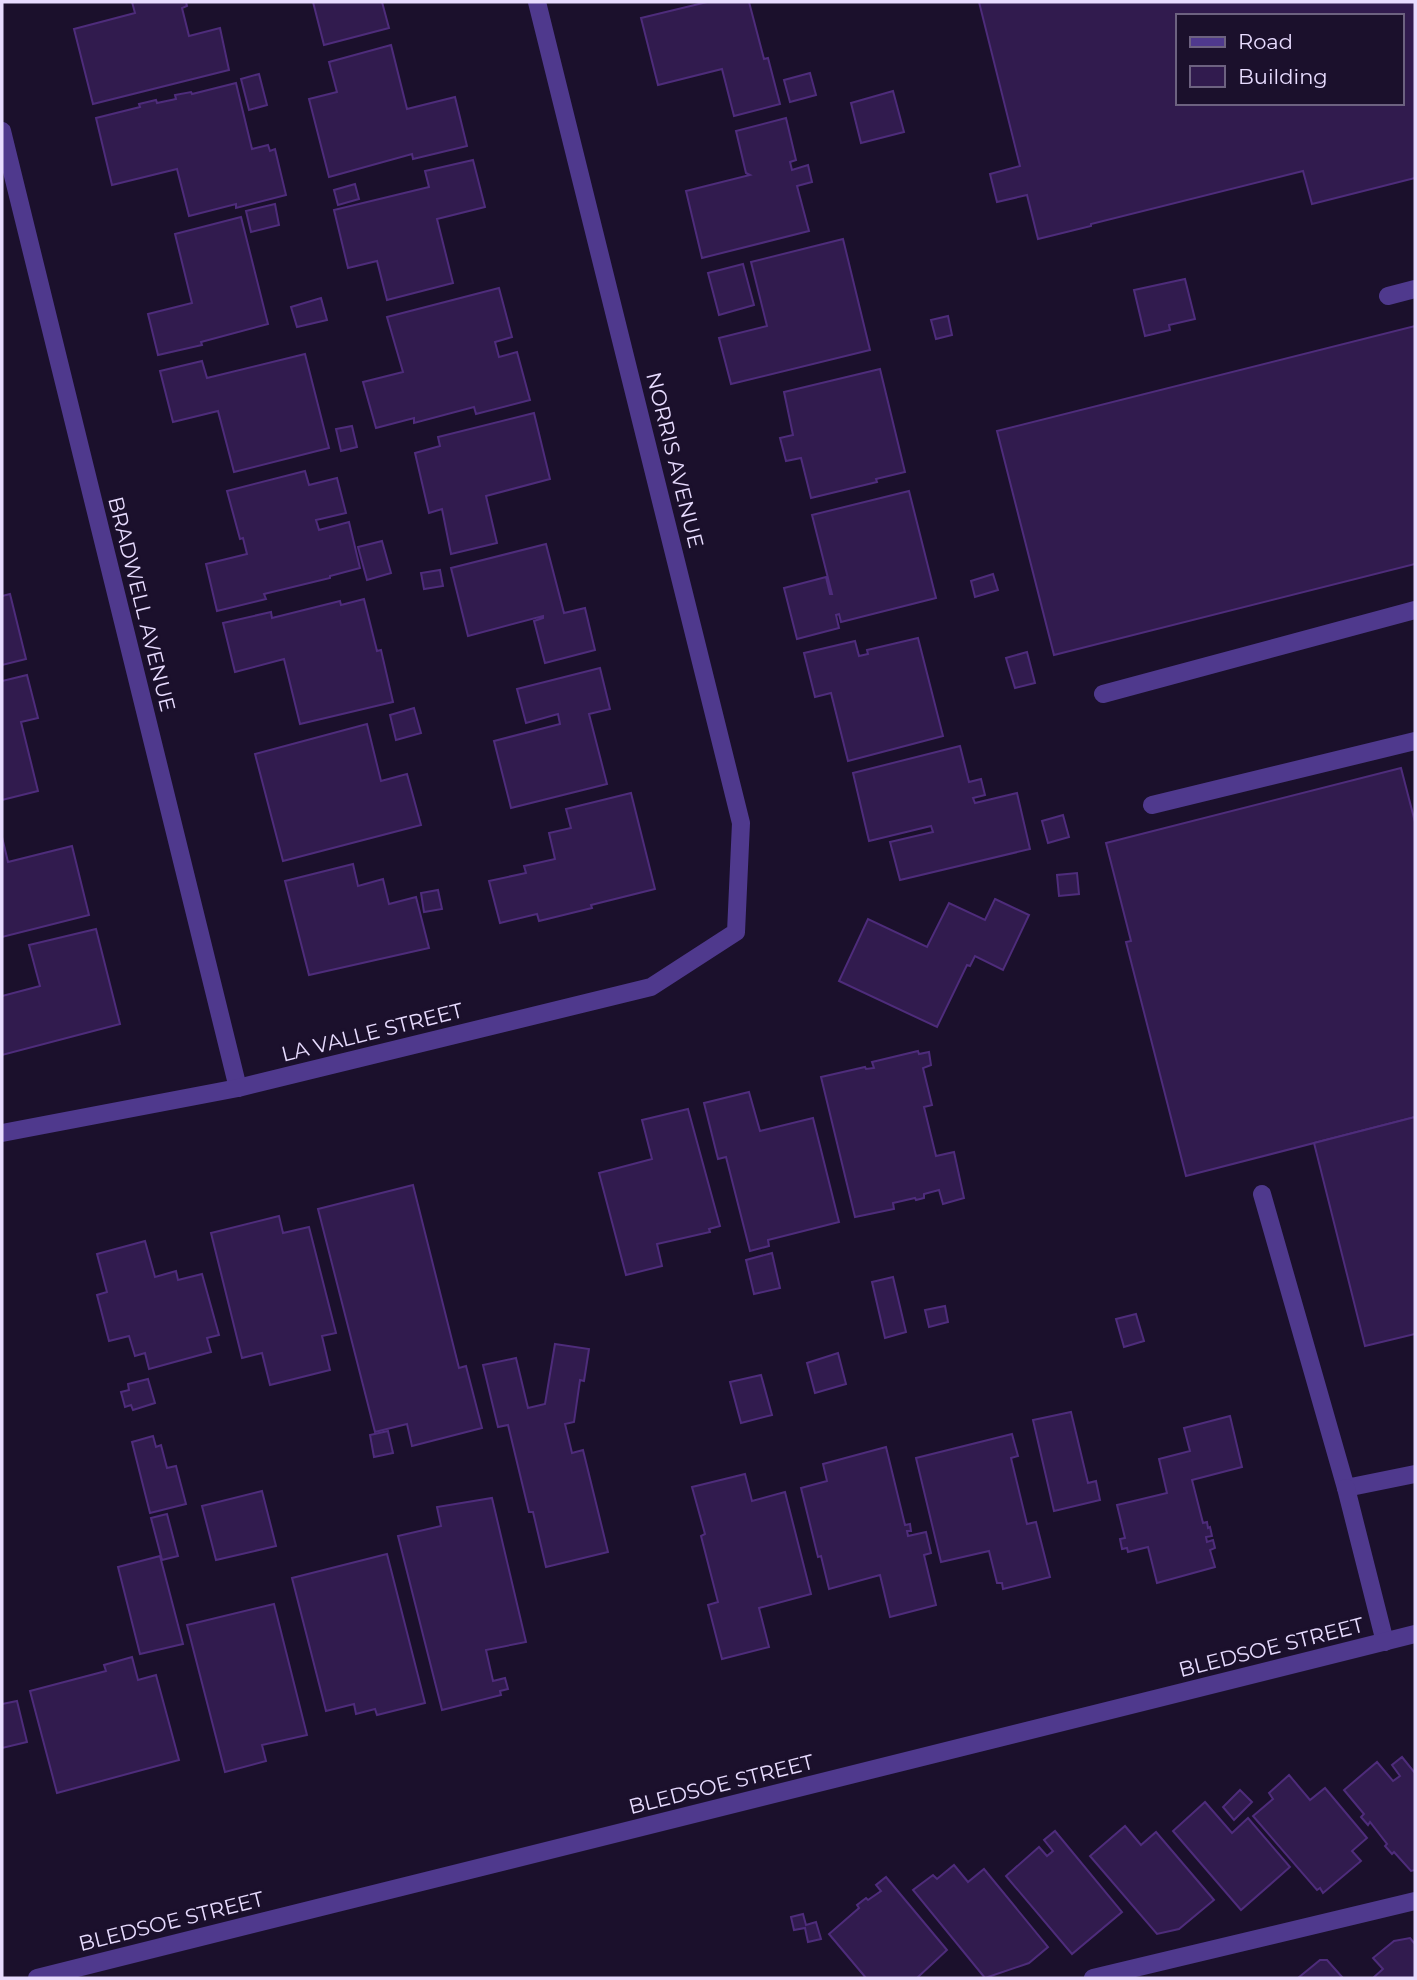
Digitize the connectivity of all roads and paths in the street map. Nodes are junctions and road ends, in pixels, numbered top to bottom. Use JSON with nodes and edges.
{"nodes":[{"id":1,"x":537,"y":2,"type":"edge"},
{"id":2,"x":2,"y":131,"type":"edge"},
{"id":3,"x":1415,"y":289,"type":"edge"},
{"id":4,"x":1388,"y":296,"type":"dead end"},
{"id":5,"x":1415,"y":610,"type":"edge"},
{"id":6,"x":1102,"y":694,"type":"dead end"},
{"id":7,"x":1415,"y":741,"type":"edge"},
{"id":8,"x":1152,"y":805,"type":"dead end"},
{"id":9,"x":736,"y":932,"type":"joint"},
{"id":10,"x":238,"y":1088,"type":"junction"},
{"id":11,"x":2,"y":1133,"type":"edge"},
{"id":12,"x":1262,"y":1194,"type":"dead end"},
{"id":13,"x":1415,"y":1474,"type":"edge"},
{"id":14,"x":1346,"y":1488,"type":"junction"},
{"id":15,"x":1415,"y":1634,"type":"edge"},
{"id":16,"x":1385,"y":1642,"type":"junction"},
{"id":17,"x":1415,"y":1901,"type":"edge"},
{"id":18,"x":37,"y":1978,"type":"edge"},
{"id":19,"x":1093,"y":1978,"type":"edge"}],
"edges":[{"from":1,"to":9,"type":"street","name":"NORRIS AVENUE"},
{"from":2,"to":10,"type":"street","name":"BRADWELL AVENUE"},
{"from":3,"to":4,"type":"street"},
{"from":5,"to":6,"type":"street"},
{"from":7,"to":8,"type":"street"},
{"from":9,"to":10,"type":"street","name":"LA VALLE STREET"},
{"from":10,"to":11,"type":"street","name":"LA VALLE STREET"},
{"from":12,"to":14,"type":"street"},
{"from":13,"to":14,"type":"street"},
{"from":14,"to":16,"type":"street"},
{"from":15,"to":16,"type":"street","name":"BLEDSOE STREET"},
{"from":16,"to":18,"type":"street","name":"BLEDSOE STREET"},
{"from":17,"to":19,"type":"street"}]}
